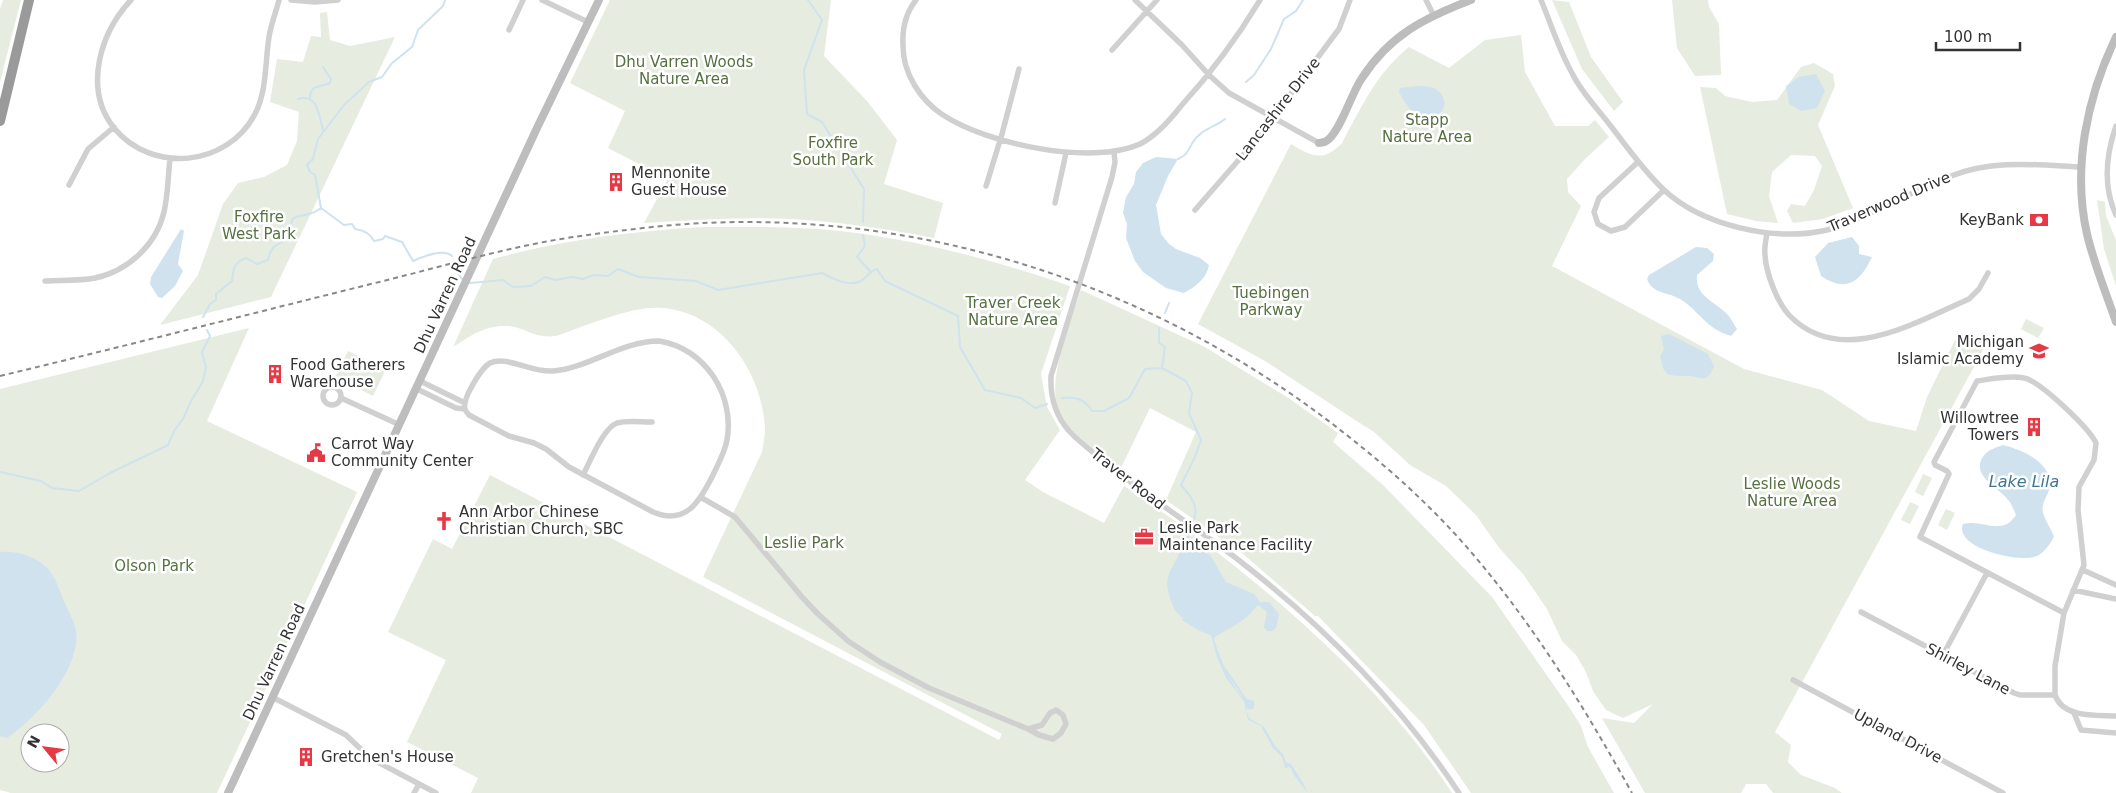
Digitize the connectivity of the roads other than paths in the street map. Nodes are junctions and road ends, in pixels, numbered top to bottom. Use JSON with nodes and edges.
{"nodes":[{"id":1,"x":29,"y":0,"type":"edge"},
{"id":2,"x":131,"y":0,"type":"edge"},
{"id":3,"x":279,"y":0,"type":"edge"},
{"id":4,"x":291,"y":0,"type":"edge"},
{"id":5,"x":338,"y":0,"type":"edge"},
{"id":6,"x":523,"y":0,"type":"edge"},
{"id":7,"x":542,"y":0,"type":"edge"},
{"id":8,"x":599,"y":0,"type":"edge"},
{"id":9,"x":916,"y":0,"type":"edge"},
{"id":10,"x":1135,"y":0,"type":"edge"},
{"id":11,"x":1157,"y":0,"type":"edge"},
{"id":12,"x":1260,"y":0,"type":"edge"},
{"id":13,"x":1350,"y":0,"type":"edge"},
{"id":14,"x":1426,"y":0,"type":"edge"},
{"id":15,"x":1471,"y":0,"type":"edge"},
{"id":16,"x":1540,"y":0,"type":"edge"},
{"id":17,"x":551,"y":2,"type":"edge"},
{"id":18,"x":1148,"y":11,"type":"junction"},
{"id":19,"x":1433,"y":14,"type":"junction"},
{"id":20,"x":588,"y":22,"type":"junction"},
{"id":21,"x":509,"y":30,"type":"dead end"},
{"id":22,"x":2116,"y":37,"type":"edge"},
{"id":23,"x":1112,"y":50,"type":"dead end"},
{"id":24,"x":1019,"y":69,"type":"dead end"},
{"id":25,"x":1209,"y":75,"type":"junction"},
{"id":26,"x":1272,"y":119,"type":"junction"},
{"id":27,"x":0,"y":121,"type":"edge"},
{"id":28,"x":2116,"y":126,"type":"edge"},
{"id":29,"x":114,"y":127,"type":"junction"},
{"id":30,"x":1000,"y":140,"type":"junction"},
{"id":31,"x":1319,"y":143,"type":"joint"},
{"id":32,"x":1114,"y":152,"type":"junction"},
{"id":33,"x":1066,"y":153,"type":"junction"},
{"id":34,"x":170,"y":159,"type":"junction"},
{"id":35,"x":1638,"y":162,"type":"junction"},
{"id":36,"x":2082,"y":167,"type":"junction"},
{"id":37,"x":69,"y":185,"type":"dead end"},
{"id":38,"x":986,"y":186,"type":"dead end"},
{"id":39,"x":1664,"y":190,"type":"junction"},
{"id":40,"x":1055,"y":203,"type":"dead end"},
{"id":41,"x":1195,"y":210,"type":"dead end"},
{"id":42,"x":2116,"y":215,"type":"edge"},
{"id":43,"x":1767,"y":233,"type":"junction"},
{"id":44,"x":1988,"y":273,"type":"dead end"},
{"id":45,"x":45,"y":281,"type":"dead end"},
{"id":46,"x":2116,"y":322,"type":"edge"},
{"id":47,"x":418,"y":385,"type":"junction"},
{"id":48,"x":448,"y":395,"type":"junction"},
{"id":49,"x":341,"y":398,"type":"dead end"},
{"id":50,"x":444,"y":402,"type":"junction"},
{"id":51,"x":465,"y":402,"type":"junction"},
{"id":52,"x":465,"y":410,"type":"junction"},
{"id":53,"x":652,"y":422,"type":"dead end"},
{"id":54,"x":400,"y":425,"type":"junction"},
{"id":55,"x":583,"y":475,"type":"junction"},
{"id":56,"x":702,"y":498,"type":"junction"},
{"id":57,"x":2083,"y":570,"type":"junction"},
{"id":58,"x":1987,"y":573,"type":"junction"},
{"id":59,"x":2116,"y":585,"type":"edge"},
{"id":60,"x":2072,"y":590,"type":"junction"},
{"id":61,"x":2116,"y":599,"type":"edge"},
{"id":62,"x":1862,"y":612,"type":"dead end"},
{"id":63,"x":2064,"y":613,"type":"junction"},
{"id":64,"x":1943,"y":656,"type":"junction"},
{"id":65,"x":1792,"y":680,"type":"dead end"},
{"id":66,"x":2055,"y":694,"type":"junction"},
{"id":67,"x":274,"y":698,"type":"junction"},
{"id":68,"x":2074,"y":713,"type":"junction"},
{"id":69,"x":2116,"y":716,"type":"edge"},
{"id":70,"x":1028,"y":729,"type":"junction"},
{"id":71,"x":2116,"y":733,"type":"edge"},
{"id":72,"x":419,"y":784,"type":"junction"},
{"id":73,"x":1989,"y":786,"type":"junction"},
{"id":74,"x":228,"y":793,"type":"edge"},
{"id":75,"x":414,"y":793,"type":"edge"},
{"id":76,"x":436,"y":793,"type":"edge"},
{"id":77,"x":1459,"y":793,"type":"edge"},
{"id":78,"x":1986,"y":793,"type":"edge"},
{"id":79,"x":2002,"y":793,"type":"edge"}],
"edges":[{"from":1,"to":27,"type":"highway"},
{"from":2,"to":29,"type":"street"},
{"from":3,"to":34,"type":"street"},
{"from":4,"to":5,"type":"street"},
{"from":6,"to":21,"type":"street"},
{"from":7,"to":17,"type":"street"},
{"from":8,"to":20,"type":"main road","name":"Dhu Varren Road"},
{"from":9,"to":30,"type":"street"},
{"from":10,"to":18,"type":"street"},
{"from":11,"to":18,"type":"street"},
{"from":12,"to":25,"type":"street"},
{"from":13,"to":26,"type":"street","name":"Lancashire Drive"},
{"from":14,"to":19,"type":"street"},
{"from":15,"to":19,"type":"main road"},
{"from":16,"to":35,"type":"street","name":"Traverwood Drive"},
{"from":17,"to":20,"type":"street"},
{"from":18,"to":23,"type":"street"},
{"from":18,"to":25,"type":"street"},
{"from":19,"to":31,"type":"main road"},
{"from":20,"to":47,"type":"main road","name":"Dhu Varren Road"},
{"from":22,"to":36,"type":"main road"},
{"from":24,"to":30,"type":"street"},
{"from":25,"to":26,"type":"street"},
{"from":25,"to":32,"type":"street"},
{"from":26,"to":31,"type":"street"},
{"from":26,"to":41,"type":"street","name":"Lancashire Drive"},
{"from":28,"to":42,"type":"street"},
{"from":29,"to":34,"type":"street"},
{"from":29,"to":37,"type":"street"},
{"from":30,"to":33,"type":"street"},
{"from":30,"to":38,"type":"street"},
{"from":32,"to":33,"type":"street"},
{"from":32,"to":77,"type":"street","name":"Traver Road"},
{"from":33,"to":40,"type":"street"},
{"from":34,"to":45,"type":"street"},
{"from":35,"to":39,"type":"street","name":"Traverwood Drive"},
{"from":35,"to":39,"type":"street"},
{"from":36,"to":43,"type":"street","name":"Traverwood Drive"},
{"from":36,"to":46,"type":"main road"},
{"from":39,"to":43,"type":"street","name":"Traverwood Drive"},
{"from":43,"to":44,"type":"street"},
{"from":47,"to":48,"type":"street"},
{"from":47,"to":50,"type":"street"},
{"from":47,"to":54,"type":"main road","name":"Dhu Varren Road"},
{"from":48,"to":50,"type":"street"},
{"from":48,"to":51,"type":"street"},
{"from":49,"to":54,"type":"street"},
{"from":50,"to":52,"type":"street"},
{"from":51,"to":52,"type":"street"},
{"from":51,"to":56,"type":"street"},
{"from":52,"to":55,"type":"street"},
{"from":53,"to":55,"type":"street"},
{"from":54,"to":67,"type":"main road","name":"Dhu Varren Road"},
{"from":55,"to":56,"type":"street"},
{"from":56,"to":70,"type":"street"},
{"from":57,"to":58,"type":"street"},
{"from":57,"to":59,"type":"street"},
{"from":57,"to":60,"type":"street"},
{"from":58,"to":63,"type":"street"},
{"from":58,"to":64,"type":"street"},
{"from":60,"to":61,"type":"street"},
{"from":60,"to":63,"type":"street"},
{"from":62,"to":64,"type":"street","name":"Shirley Lane"},
{"from":63,"to":66,"type":"street"},
{"from":64,"to":66,"type":"street","name":"Shirley Lane"},
{"from":65,"to":73,"type":"street","name":"Upland Drive"},
{"from":66,"to":68,"type":"street"},
{"from":67,"to":72,"type":"street"},
{"from":67,"to":74,"type":"main road","name":"Dhu Varren Road"},
{"from":68,"to":69,"type":"street"},
{"from":68,"to":71,"type":"street"},
{"from":70,"to":70,"type":"street"},
{"from":72,"to":75,"type":"street"},
{"from":72,"to":76,"type":"street"},
{"from":73,"to":78,"type":"street"},
{"from":73,"to":79,"type":"street","name":"Upland Drive"}]}
